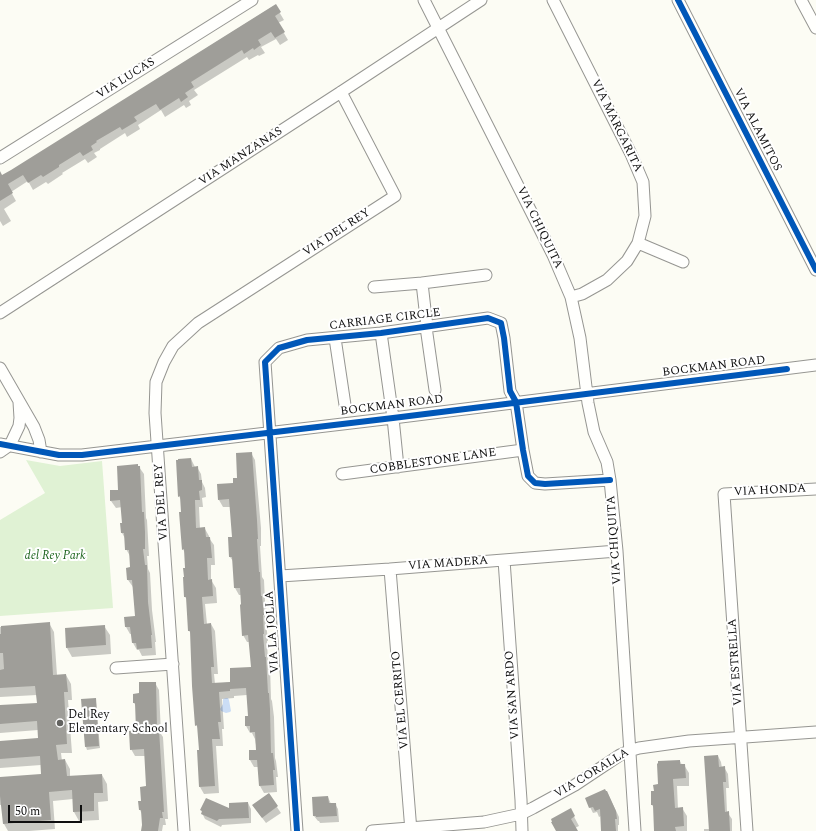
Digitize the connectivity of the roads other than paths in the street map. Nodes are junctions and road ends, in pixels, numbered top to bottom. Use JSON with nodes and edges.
{"nodes":[{"id":1,"x":252,"y":0,"type":"edge"},
{"id":2,"x":424,"y":0,"type":"edge"},
{"id":3,"x":481,"y":0,"type":"edge"},
{"id":4,"x":553,"y":0,"type":"edge"},
{"id":5,"x":678,"y":0,"type":"edge"},
{"id":6,"x":802,"y":0,"type":"edge"},
{"id":7,"x":438,"y":28,"type":"junction"},
{"id":8,"x":816,"y":28,"type":"edge"},
{"id":9,"x":341,"y":92,"type":"junction"},
{"id":10,"x":0,"y":158,"type":"edge"},
{"id":11,"x":638,"y":243,"type":"junction"},
{"id":12,"x":683,"y":262,"type":"dead end"},
{"id":13,"x":816,"y":270,"type":"edge"},
{"id":14,"x":486,"y":275,"type":"dead end"},
{"id":15,"x":422,"y":283,"type":"junction"},
{"id":16,"x":374,"y":287,"type":"dead end"},
{"id":17,"x":571,"y":297,"type":"junction"},
{"id":18,"x":0,"y":313,"type":"edge"},
{"id":19,"x":426,"y":327,"type":"junction"},
{"id":20,"x":381,"y":334,"type":"junction"},
{"id":21,"x":335,"y":338,"type":"junction"},
{"id":22,"x":816,"y":365,"type":"edge"},
{"id":23,"x":0,"y":368,"type":"edge"},
{"id":24,"x":435,"y":390,"type":"dead end"},
{"id":25,"x":587,"y":393,"type":"junction"},
{"id":26,"x":19,"y":399,"type":"junction"},
{"id":27,"x":516,"y":402,"type":"junction"},
{"id":28,"x":345,"y":405,"type":"dead end"},
{"id":29,"x":394,"y":418,"type":"junction"},
{"id":30,"x":270,"y":432,"type":"junction"},
{"id":31,"x":5,"y":444,"type":"edge"},
{"id":32,"x":158,"y":446,"type":"junction"},
{"id":33,"x":523,"y":450,"type":"junction"},
{"id":34,"x":0,"y":452,"type":"edge"},
{"id":35,"x":41,"y":452,"type":"junction"},
{"id":36,"x":398,"y":467,"type":"junction"},
{"id":37,"x":342,"y":474,"type":"dead end"},
{"id":38,"x":610,"y":480,"type":"junction"},
{"id":39,"x":816,"y":489,"type":"edge"},
{"id":40,"x":724,"y":494,"type":"joint"},
{"id":41,"x":616,"y":551,"type":"junction"},
{"id":42,"x":504,"y":560,"type":"junction"},
{"id":43,"x":390,"y":568,"type":"junction"},
{"id":44,"x":280,"y":576,"type":"junction"},
{"id":45,"x":173,"y":664,"type":"junction"},
{"id":46,"x":116,"y":668,"type":"dead end"},
{"id":47,"x":816,"y":732,"type":"edge"},
{"id":48,"x":741,"y":737,"type":"junction"},
{"id":49,"x":629,"y":751,"type":"junction"},
{"id":50,"x":521,"y":814,"type":"junction"},
{"id":51,"x":411,"y":830,"type":"edge"},
{"id":52,"x":184,"y":831,"type":"edge"},
{"id":53,"x":297,"y":831,"type":"edge"},
{"id":54,"x":372,"y":831,"type":"edge"},
{"id":55,"x":522,"y":831,"type":"edge"},
{"id":56,"x":635,"y":831,"type":"edge"},
{"id":57,"x":748,"y":831,"type":"edge"}],
"edges":[{"from":1,"to":10,"type":"street","name":"VIA LUCAS"},
{"from":2,"to":7,"type":"street","name":"VIA CHIQUITA"},
{"from":3,"to":7,"type":"street","name":"VIA MANZANAS"},
{"from":4,"to":11,"type":"street","name":"VIA MARGARITA"},
{"from":5,"to":13,"type":"street","name":"VIA ALAMITOS"},
{"from":6,"to":8,"type":"street"},
{"from":7,"to":9,"type":"street","name":"VIA MANZANAS"},
{"from":7,"to":17,"type":"street","name":"VIA CHIQUITA"},
{"from":9,"to":18,"type":"street","name":"VIA MANZANAS"},
{"from":9,"to":32,"type":"street","name":"VIA DEL REY"},
{"from":11,"to":12,"type":"street"},
{"from":11,"to":17,"type":"street","name":"VIA MARGARITA"},
{"from":14,"to":15,"type":"street"},
{"from":15,"to":16,"type":"street"},
{"from":15,"to":19,"type":"street"},
{"from":17,"to":25,"type":"street","name":"VIA CHIQUITA"},
{"from":19,"to":20,"type":"street","name":"CARRIAGE CIRCLE"},
{"from":19,"to":24,"type":"street"},
{"from":19,"to":27,"type":"street","name":"CARRIAGE CIRCLE"},
{"from":20,"to":21,"type":"street","name":"CARRIAGE CIRCLE"},
{"from":20,"to":29,"type":"street"},
{"from":21,"to":28,"type":"street"},
{"from":21,"to":30,"type":"street","name":"CARRIAGE CIRCLE"},
{"from":22,"to":25,"type":"street","name":"BOCKMAN ROAD"},
{"from":23,"to":26,"type":"street"},
{"from":25,"to":27,"type":"street","name":"BOCKMAN ROAD"},
{"from":25,"to":38,"type":"street","name":"VIA CHIQUITA"},
{"from":26,"to":31,"type":"street"},
{"from":26,"to":35,"type":"street"},
{"from":27,"to":29,"type":"street","name":"BOCKMAN ROAD"},
{"from":27,"to":33,"type":"street"},
{"from":29,"to":30,"type":"street","name":"BOCKMAN ROAD"},
{"from":29,"to":36,"type":"street"},
{"from":30,"to":32,"type":"street","name":"BOCKMAN ROAD"},
{"from":30,"to":44,"type":"street","name":"VIA LA JOLLA"},
{"from":31,"to":34,"type":"street"},
{"from":31,"to":35,"type":"street","name":"BOCKMAN ROAD"},
{"from":32,"to":35,"type":"street","name":"BOCKMAN ROAD"},
{"from":32,"to":45,"type":"street","name":"VIA DEL REY"},
{"from":33,"to":36,"type":"street","name":"COBBLESTONE LANE"},
{"from":33,"to":38,"type":"street"},
{"from":36,"to":37,"type":"street","name":"COBBLESTONE LANE"},
{"from":38,"to":41,"type":"street","name":"VIA CHIQUITA"},
{"from":39,"to":40,"type":"street","name":"VIA HONDA"},
{"from":40,"to":48,"type":"street","name":"VIA ESTRELLA"},
{"from":41,"to":42,"type":"street","name":"VIA MADERA"},
{"from":41,"to":49,"type":"street","name":"VIA CHIQUITA"},
{"from":42,"to":43,"type":"street","name":"VIA MADERA"},
{"from":42,"to":50,"type":"street","name":"VIA SAN ARDO"},
{"from":43,"to":44,"type":"street","name":"VIA MADERA"},
{"from":43,"to":51,"type":"street","name":"VIA EL CERRITO"},
{"from":44,"to":53,"type":"street","name":"VIA LA JOLLA"},
{"from":45,"to":46,"type":"street"},
{"from":45,"to":52,"type":"street","name":"VIA DEL REY"},
{"from":47,"to":48,"type":"street","name":"VIA CORALLA"},
{"from":48,"to":49,"type":"street","name":"VIA CORALLA"},
{"from":48,"to":57,"type":"street","name":"VIA ESTRELLA"},
{"from":49,"to":50,"type":"street","name":"VIA CORALLA"},
{"from":49,"to":56,"type":"street","name":"VIA CHIQUITA"},
{"from":50,"to":51,"type":"street","name":"VIA CORALLA"},
{"from":50,"to":55,"type":"street","name":"VIA SAN ARDO"},
{"from":51,"to":54,"type":"street","name":"VIA CORALLA"}]}
